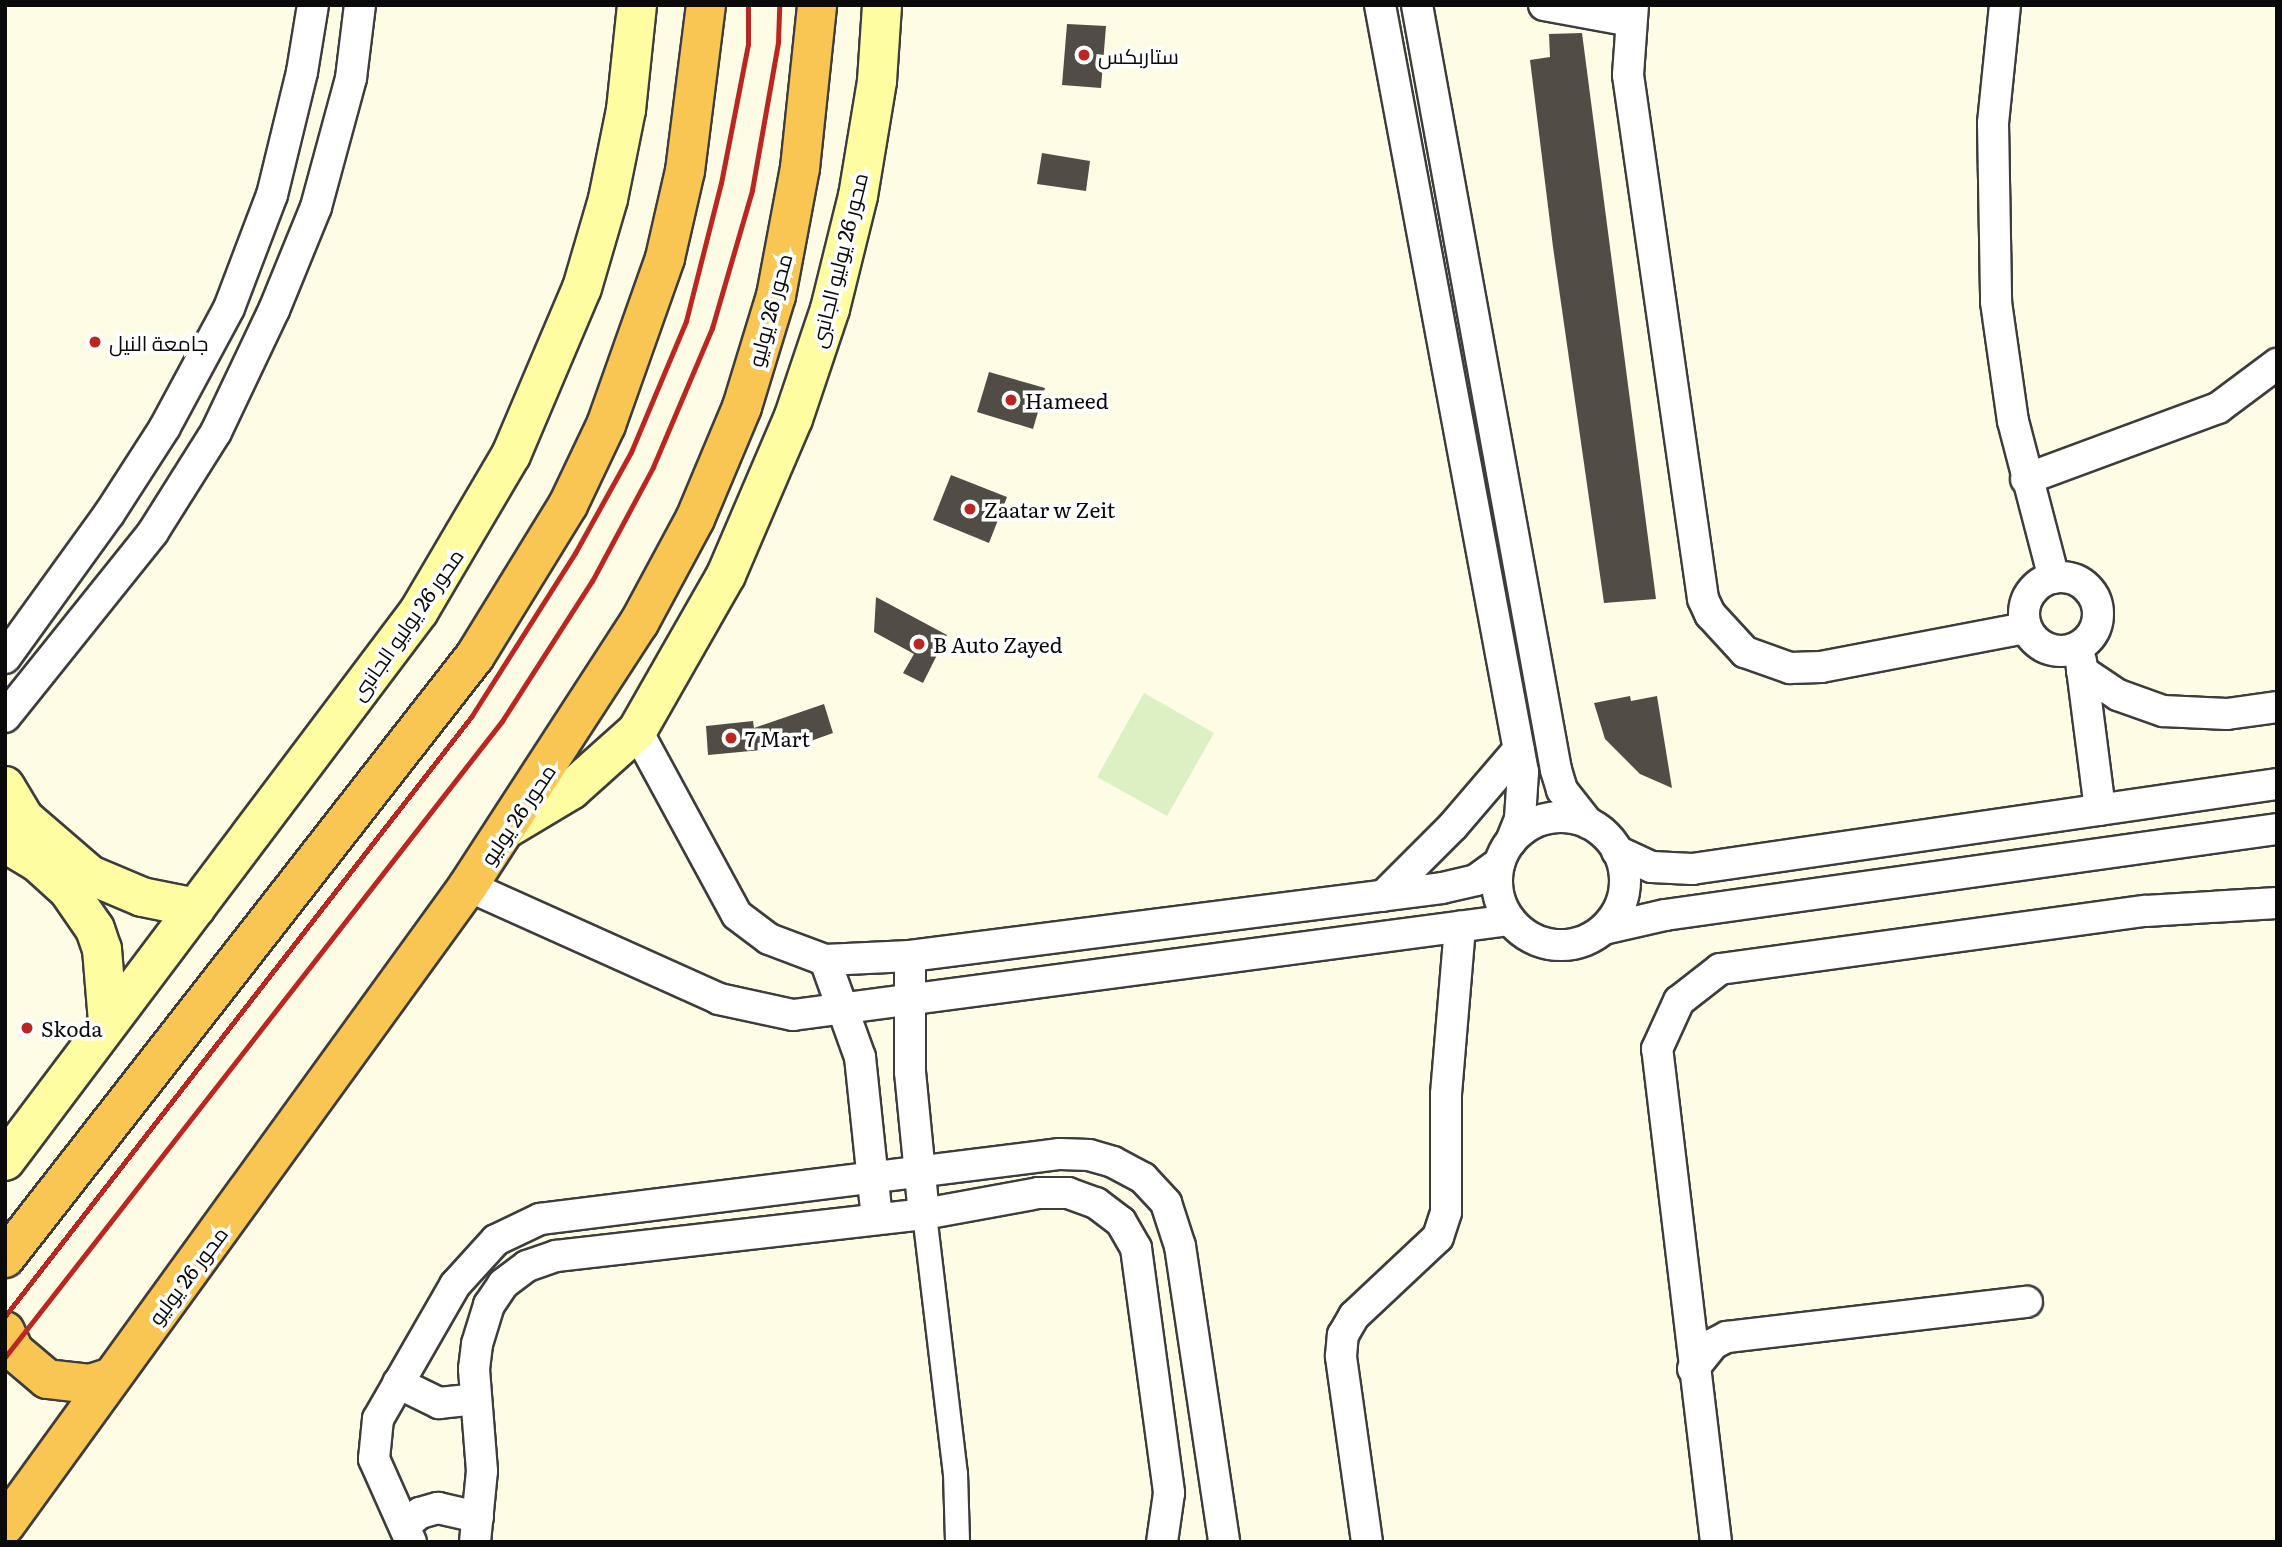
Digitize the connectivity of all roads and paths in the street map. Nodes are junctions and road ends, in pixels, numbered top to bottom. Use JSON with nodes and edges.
{"nodes":[{"id":1,"x":313,"y":5,"type":"edge"},
{"id":2,"x":360,"y":5,"type":"edge"},
{"id":3,"x":637,"y":5,"type":"edge"},
{"id":4,"x":706,"y":5,"type":"edge"},
{"id":5,"x":817,"y":5,"type":"edge"},
{"id":6,"x":882,"y":5,"type":"edge"},
{"id":7,"x":1380,"y":5,"type":"edge"},
{"id":8,"x":1417,"y":5,"type":"edge"},
{"id":9,"x":1544,"y":5,"type":"edge"},
{"id":10,"x":2005,"y":5,"type":"edge"},
{"id":11,"x":1632,"y":13,"type":"edge"},
{"id":12,"x":2277,"y":364,"type":"edge"},
{"id":13,"x":2025,"y":479,"type":"junction"},
{"id":14,"x":2054,"y":578,"type":"junction"},
{"id":15,"x":2026,"y":628,"type":"junction"},
{"id":16,"x":5,"y":658,"type":"edge"},
{"id":17,"x":2081,"y":659,"type":"junction"},
{"id":18,"x":2277,"y":707,"type":"edge"},
{"id":19,"x":5,"y":717,"type":"edge"},
{"id":20,"x":638,"y":731,"type":"junction"},
{"id":21,"x":1519,"y":749,"type":"junction"},
{"id":22,"x":2277,"y":784,"type":"edge"},
{"id":23,"x":5,"y":786,"type":"edge"},
{"id":24,"x":2100,"y":810,"type":"junction"},
{"id":25,"x":1588,"y":823,"type":"junction"},
{"id":26,"x":506,"y":829,"type":"junction"},
{"id":27,"x":2277,"y":829,"type":"edge"},
{"id":28,"x":5,"y":843,"type":"edge"},
{"id":29,"x":1617,"y":851,"type":"junction"},
{"id":30,"x":1505,"y":852,"type":"junction"},
{"id":31,"x":468,"y":886,"type":"junction"},
{"id":32,"x":1383,"y":896,"type":"junction"},
{"id":33,"x":2277,"y":903,"type":"edge"},
{"id":34,"x":196,"y":908,"type":"junction"},
{"id":35,"x":1510,"y":920,"type":"junction"},
{"id":36,"x":1460,"y":926,"type":"junction"},
{"id":37,"x":1604,"y":929,"type":"junction"},
{"id":38,"x":910,"y":956,"type":"junction"},
{"id":39,"x":825,"y":960,"type":"junction"},
{"id":40,"x":913,"y":999,"type":"junction"},
{"id":41,"x":840,"y":1011,"type":"junction"},
{"id":42,"x":108,"y":1022,"type":"junction"},
{"id":43,"x":5,"y":1161,"type":"edge"},
{"id":44,"x":920,"y":1171,"type":"junction"},
{"id":45,"x":874,"y":1178,"type":"junction"},
{"id":46,"x":924,"y":1214,"type":"junction"},
{"id":47,"x":877,"y":1219,"type":"junction"},
{"id":48,"x":7,"y":1264,"type":"edge"},
{"id":49,"x":2027,"y":1302,"type":"dead end"},
{"id":50,"x":1687,"y":1310,"type":"junction"},
{"id":51,"x":5,"y":1331,"type":"edge"},
{"id":52,"x":1727,"y":1337,"type":"junction"},
{"id":53,"x":1693,"y":1369,"type":"junction"},
{"id":54,"x":111,"y":1377,"type":"junction"},
{"id":55,"x":398,"y":1383,"type":"junction"},
{"id":56,"x":476,"y":1399,"type":"junction"},
{"id":57,"x":1216,"y":1485,"type":"junction"},
{"id":58,"x":1169,"y":1493,"type":"junction"},
{"id":59,"x":5,"y":1525,"type":"edge"},
{"id":60,"x":477,"y":1529,"type":"edge"},
{"id":61,"x":408,"y":1533,"type":"edge"},
{"id":62,"x":957,"y":1542,"type":"edge"},
{"id":63,"x":1162,"y":1542,"type":"edge"},
{"id":64,"x":1224,"y":1542,"type":"edge"},
{"id":65,"x":1367,"y":1542,"type":"edge"},
{"id":66,"x":1716,"y":1542,"type":"edge"}],
"edges":[{"from":1,"to":16,"type":"street"},
{"from":2,"to":19,"type":"street"},
{"from":3,"to":34,"type":"main road","name":"محور 26 يوليو الجانبى"},
{"from":4,"to":48,"type":"highway"},
{"from":5,"to":26,"type":"highway","name":"محور 26 يوليو"},
{"from":6,"to":20,"type":"main road","name":"محور 26 يوليو الجانبى"},
{"from":7,"to":21,"type":"street"},
{"from":8,"to":25,"type":"street"},
{"from":9,"to":11,"type":"street"},
{"from":10,"to":13,"type":"street"},
{"from":11,"to":15,"type":"street"},
{"from":12,"to":13,"type":"street"},
{"from":13,"to":14,"type":"street"},
{"from":14,"to":15,"type":"street"},
{"from":14,"to":17,"type":"street"},
{"from":15,"to":17,"type":"street"},
{"from":17,"to":18,"type":"street"},
{"from":17,"to":24,"type":"street"},
{"from":20,"to":26,"type":"main road","name":"محور 26 يوليو الجانبى"},
{"from":20,"to":39,"type":"street"},
{"from":21,"to":30,"type":"street"},
{"from":21,"to":32,"type":"street"},
{"from":22,"to":24,"type":"street"},
{"from":23,"to":34,"type":"main road"},
{"from":24,"to":29,"type":"street"},
{"from":25,"to":29,"type":"street"},
{"from":25,"to":30,"type":"street"},
{"from":26,"to":31,"type":"highway","name":"محور 26 يوليو"},
{"from":27,"to":37,"type":"street"},
{"from":28,"to":42,"type":"main road"},
{"from":29,"to":37,"type":"street"},
{"from":30,"to":32,"type":"street"},
{"from":30,"to":35,"type":"street"},
{"from":31,"to":41,"type":"street"},
{"from":31,"to":54,"type":"highway","name":"محور 26 يوليو"},
{"from":32,"to":38,"type":"street"},
{"from":33,"to":50,"type":"street"},
{"from":34,"to":42,"type":"main road","name":"محور 26 يوليو الجانبى"},
{"from":35,"to":36,"type":"street"},
{"from":35,"to":37,"type":"street"},
{"from":36,"to":40,"type":"street"},
{"from":36,"to":65,"type":"street"},
{"from":38,"to":39,"type":"street"},
{"from":38,"to":40,"type":"street"},
{"from":39,"to":41,"type":"street"},
{"from":40,"to":41,"type":"street"},
{"from":40,"to":44,"type":"street"},
{"from":41,"to":45,"type":"street"},
{"from":42,"to":43,"type":"main road","name":"محور 26 يوليو الجانبى"},
{"from":44,"to":45,"type":"street"},
{"from":44,"to":46,"type":"street"},
{"from":44,"to":57,"type":"street"},
{"from":45,"to":47,"type":"street"},
{"from":45,"to":55,"type":"street"},
{"from":46,"to":47,"type":"street"},
{"from":46,"to":58,"type":"street"},
{"from":46,"to":62,"type":"street"},
{"from":47,"to":56,"type":"street"},
{"from":49,"to":52,"type":"street"},
{"from":50,"to":52,"type":"street"},
{"from":50,"to":53,"type":"street"},
{"from":51,"to":54,"type":"highway"},
{"from":52,"to":53,"type":"street"},
{"from":53,"to":66,"type":"street"},
{"from":54,"to":59,"type":"highway","name":"محور 26 يوليو"},
{"from":55,"to":56,"type":"street"},
{"from":55,"to":61,"type":"street"},
{"from":56,"to":60,"type":"street"},
{"from":57,"to":58,"type":"street"},
{"from":57,"to":64,"type":"street"},
{"from":58,"to":63,"type":"street"},
{"from":60,"to":61,"type":"street"}]}
